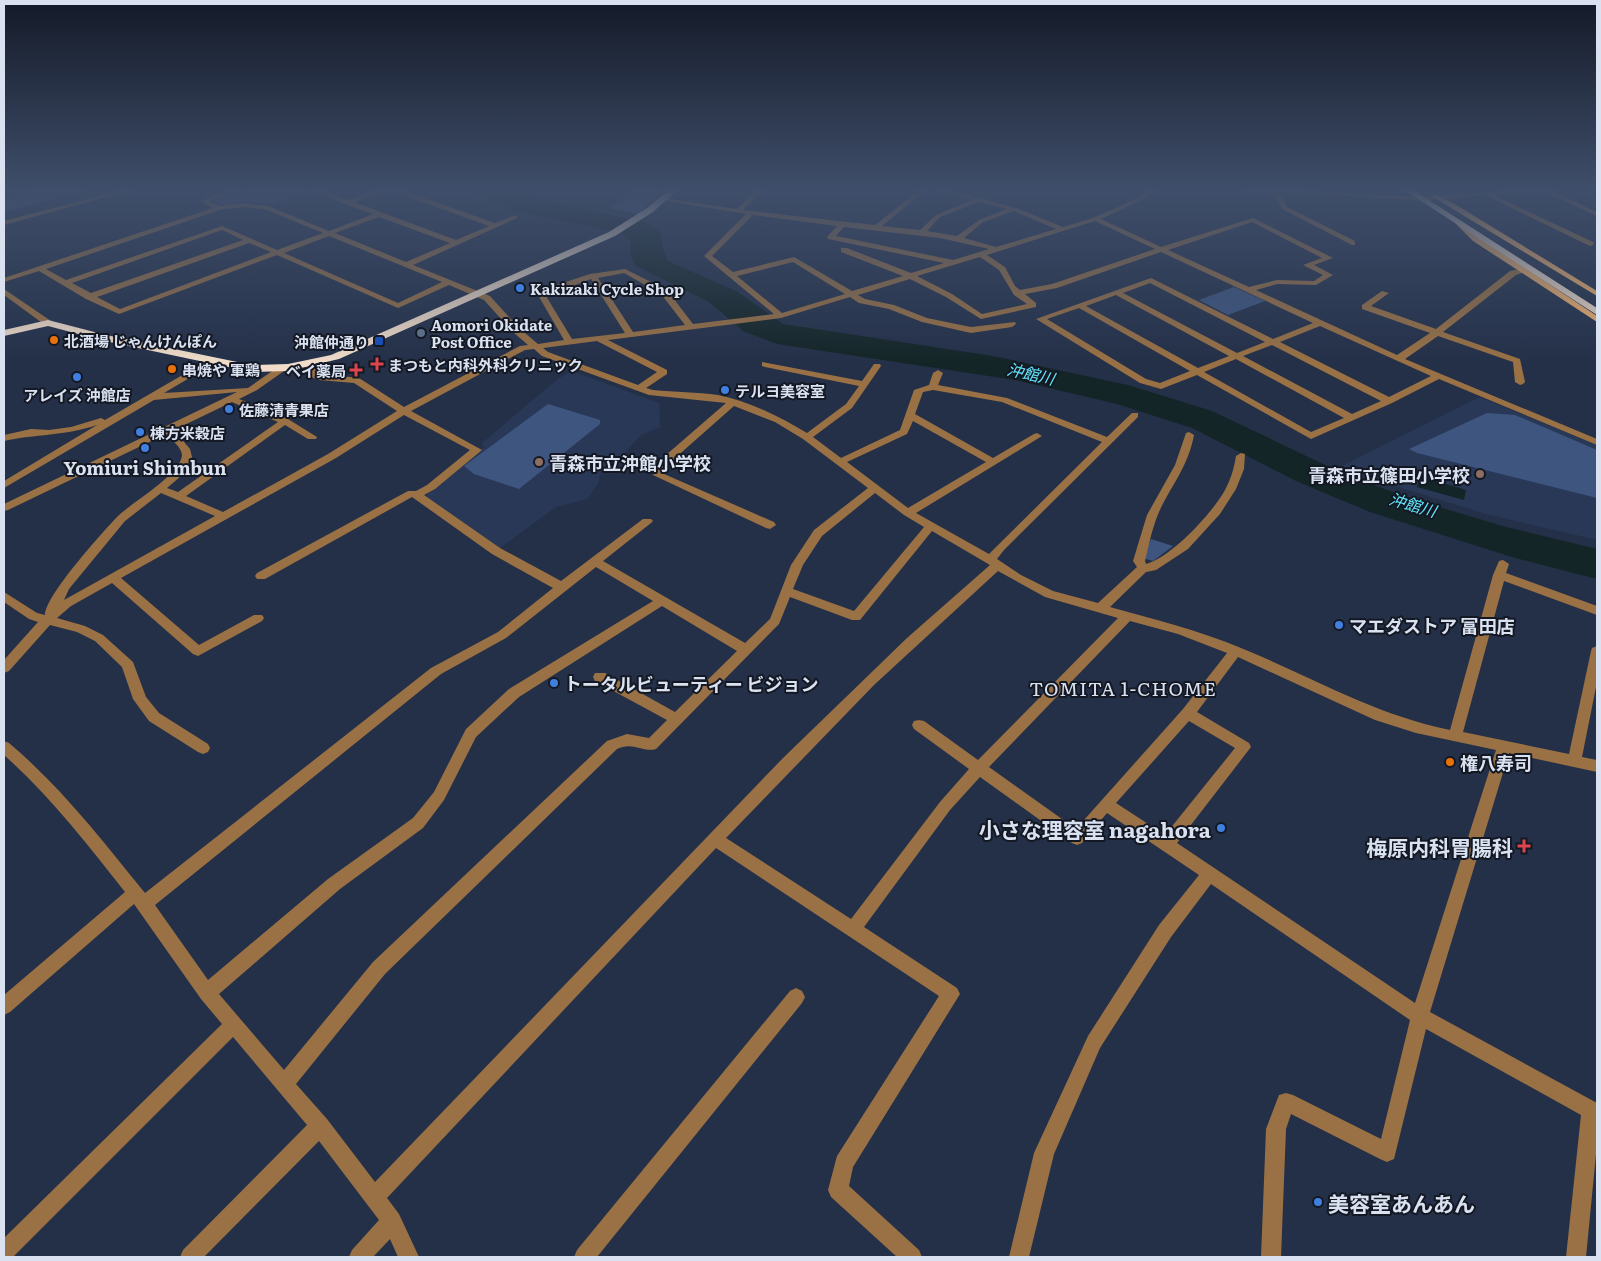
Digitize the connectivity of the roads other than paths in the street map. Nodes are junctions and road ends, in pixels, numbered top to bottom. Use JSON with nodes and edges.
{"nodes":[{"id":1,"x":102,"y":247,"type":"edge"},
{"id":2,"x":168,"y":247,"type":"edge"},
{"id":3,"x":230,"y":247,"type":"edge"},
{"id":4,"x":266,"y":247,"type":"edge"},
{"id":5,"x":293,"y":247,"type":"edge"},
{"id":6,"x":363,"y":247,"type":"edge"},
{"id":7,"x":447,"y":247,"type":"edge"},
{"id":8,"x":581,"y":247,"type":"edge"},
{"id":9,"x":717,"y":247,"type":"edge"},
{"id":10,"x":878,"y":247,"type":"edge"},
{"id":11,"x":987,"y":247,"type":"edge"},
{"id":12,"x":1008,"y":247,"type":"edge"},
{"id":13,"x":1156,"y":247,"type":"edge"},
{"id":14,"x":1168,"y":247,"type":"edge"},
{"id":15,"x":1307,"y":247,"type":"edge"},
{"id":16,"x":1488,"y":247,"type":"edge"},
{"id":17,"x":1495,"y":247,"type":"edge"},
{"id":18,"x":1512,"y":247,"type":"edge"},
{"id":19,"x":1521,"y":247,"type":"edge"},
{"id":20,"x":1161,"y":249,"type":"junction"},
{"id":21,"x":844,"y":250,"type":"dead end"},
{"id":22,"x":998,"y":250,"type":"junction"},
{"id":23,"x":279,"y":252,"type":"junction"},
{"id":24,"x":982,"y":255,"type":"junction"},
{"id":25,"x":956,"y":263,"type":"junction"},
{"id":26,"x":406,"y":265,"type":"junction"},
{"id":27,"x":39,"y":268,"type":"junction"},
{"id":28,"x":1522,"y":270,"type":"junction"},
{"id":29,"x":732,"y":275,"type":"junction"},
{"id":30,"x":593,"y":276,"type":"junction"},
{"id":31,"x":914,"y":276,"type":"junction"},
{"id":32,"x":4,"y":280,"type":"edge"},
{"id":33,"x":449,"y":282,"type":"junction"},
{"id":34,"x":65,"y":283,"type":"junction"},
{"id":35,"x":1249,"y":290,"type":"junction"},
{"id":36,"x":4,"y":291,"type":"edge"},
{"id":37,"x":1116,"y":292,"type":"junction"},
{"id":38,"x":478,"y":293,"type":"junction"},
{"id":39,"x":1017,"y":293,"type":"junction"},
{"id":40,"x":1385,"y":293,"type":"dead end"},
{"id":41,"x":1597,"y":294,"type":"edge"},
{"id":42,"x":853,"y":295,"type":"junction"},
{"id":43,"x":90,"y":298,"type":"junction"},
{"id":44,"x":1597,"y":302,"type":"edge"},
{"id":45,"x":1079,"y":305,"type":"junction"},
{"id":46,"x":1597,"y":312,"type":"edge"},
{"id":47,"x":779,"y":317,"type":"junction"},
{"id":48,"x":1597,"y":320,"type":"edge"},
{"id":49,"x":48,"y":323,"type":"junction"},
{"id":50,"x":1320,"y":323,"type":"junction"},
{"id":51,"x":1012,"y":324,"type":"dead end"},
{"id":52,"x":691,"y":328,"type":"junction"},
{"id":53,"x":1436,"y":333,"type":"junction"},
{"id":54,"x":4,"y":334,"type":"edge"},
{"id":55,"x":631,"y":335,"type":"junction"},
{"id":56,"x":599,"y":339,"type":"junction"},
{"id":57,"x":1275,"y":342,"type":"junction"},
{"id":58,"x":570,"y":343,"type":"junction"},
{"id":59,"x":534,"y":346,"type":"junction"},
{"id":60,"x":1237,"y":356,"type":"junction"},
{"id":61,"x":1398,"y":360,"type":"junction"},
{"id":62,"x":210,"y":362,"type":"junction"},
{"id":63,"x":765,"y":364,"type":"dead end"},
{"id":64,"x":310,"y":365,"type":"junction"},
{"id":65,"x":877,"y":366,"type":"dead end"},
{"id":66,"x":281,"y":369,"type":"junction"},
{"id":67,"x":1198,"y":371,"type":"junction"},
{"id":68,"x":938,"y":373,"type":"dead end"},
{"id":69,"x":1438,"y":376,"type":"junction"},
{"id":70,"x":1520,"y":382,"type":"dead end"},
{"id":71,"x":864,"y":384,"type":"junction"},
{"id":72,"x":933,"y":387,"type":"junction"},
{"id":73,"x":254,"y":388,"type":"junction"},
{"id":74,"x":639,"y":388,"type":"junction"},
{"id":75,"x":153,"y":397,"type":"junction"},
{"id":76,"x":232,"y":399,"type":"junction"},
{"id":77,"x":1390,"y":401,"type":"junction"},
{"id":78,"x":733,"y":402,"type":"junction"},
{"id":79,"x":404,"y":411,"type":"junction"},
{"id":80,"x":124,"y":413,"type":"junction"},
{"id":81,"x":909,"y":415,"type":"junction"},
{"id":82,"x":1135,"y":415,"type":"dead end"},
{"id":83,"x":1352,"y":418,"type":"junction"},
{"id":84,"x":285,"y":421,"type":"junction"},
{"id":85,"x":168,"y":430,"type":"junction"},
{"id":86,"x":1189,"y":435,"type":"dead end"},
{"id":87,"x":1037,"y":436,"type":"dead end"},
{"id":88,"x":312,"y":437,"type":"dead end"},
{"id":89,"x":807,"y":437,"type":"junction"},
{"id":90,"x":4,"y":438,"type":"edge"},
{"id":91,"x":1109,"y":441,"type":"junction"},
{"id":92,"x":1597,"y":442,"type":"edge"},
{"id":93,"x":1241,"y":456,"type":"dead end"},
{"id":94,"x":991,"y":461,"type":"junction"},
{"id":95,"x":840,"y":462,"type":"junction"},
{"id":96,"x":4,"y":485,"type":"edge"},
{"id":97,"x":160,"y":488,"type":"junction"},
{"id":98,"x":874,"y":488,"type":"junction"},
{"id":99,"x":180,"y":495,"type":"junction"},
{"id":100,"x":416,"y":496,"type":"junction"},
{"id":101,"x":4,"y":508,"type":"edge"},
{"id":102,"x":908,"y":513,"type":"junction"},
{"id":103,"x":222,"y":515,"type":"junction"},
{"id":104,"x":647,"y":521,"type":"dead end"},
{"id":105,"x":770,"y":526,"type":"dead end"},
{"id":106,"x":931,"y":526,"type":"junction"},
{"id":107,"x":596,"y":562,"type":"junction"},
{"id":108,"x":994,"y":563,"type":"junction"},
{"id":109,"x":1143,"y":568,"type":"junction"},
{"id":110,"x":261,"y":576,"type":"dead end"},
{"id":111,"x":114,"y":578,"type":"junction"},
{"id":112,"x":562,"y":587,"type":"junction"},
{"id":113,"x":788,"y":592,"type":"junction"},
{"id":114,"x":4,"y":596,"type":"edge"},
{"id":115,"x":662,"y":601,"type":"junction"},
{"id":116,"x":1101,"y":608,"type":"junction"},
{"id":117,"x":1597,"y":611,"type":"edge"},
{"id":118,"x":1128,"y":614,"type":"junction"},
{"id":119,"x":48,"y":618,"type":"junction"},
{"id":120,"x":258,"y":618,"type":"dead end"},
{"id":121,"x":746,"y":650,"type":"junction"},
{"id":122,"x":1236,"y":651,"type":"junction"},
{"id":123,"x":1597,"y":651,"type":"edge"},
{"id":124,"x":4,"y":668,"type":"edge"},
{"id":125,"x":600,"y":677,"type":"dead end"},
{"id":126,"x":1188,"y":713,"type":"junction"},
{"id":127,"x":678,"y":720,"type":"junction"},
{"id":128,"x":919,"y":725,"type":"dead end"},
{"id":129,"x":1455,"y":738,"type":"junction"},
{"id":130,"x":4,"y":748,"type":"edge"},
{"id":131,"x":203,"y":748,"type":"dead end"},
{"id":132,"x":1504,"y":748,"type":"junction"},
{"id":133,"x":1574,"y":762,"type":"junction"},
{"id":134,"x":1597,"y":766,"type":"edge"},
{"id":135,"x":978,"y":769,"type":"junction"},
{"id":136,"x":1106,"y":804,"type":"junction"},
{"id":137,"x":715,"y":839,"type":"junction"},
{"id":138,"x":1166,"y":846,"type":"junction"},
{"id":139,"x":1209,"y":874,"type":"junction"},
{"id":140,"x":139,"y":899,"type":"junction"},
{"id":141,"x":852,"y":930,"type":"junction"},
{"id":142,"x":207,"y":993,"type":"junction"},
{"id":143,"x":796,"y":997,"type":"dead end"},
{"id":144,"x":4,"y":1006,"type":"edge"},
{"id":145,"x":1420,"y":1016,"type":"junction"},
{"id":146,"x":233,"y":1025,"type":"junction"},
{"id":147,"x":285,"y":1083,"type":"junction"},
{"id":148,"x":320,"y":1126,"type":"junction"},
{"id":149,"x":374,"y":1198,"type":"junction"},
{"id":150,"x":392,"y":1221,"type":"junction"},
{"id":151,"x":4,"y":1252,"type":"edge"},
{"id":152,"x":190,"y":1257,"type":"edge"},
{"id":153,"x":359,"y":1257,"type":"edge"},
{"id":154,"x":409,"y":1257,"type":"edge"},
{"id":155,"x":584,"y":1257,"type":"edge"},
{"id":156,"x":912,"y":1257,"type":"edge"},
{"id":157,"x":1019,"y":1257,"type":"edge"},
{"id":158,"x":1271,"y":1257,"type":"edge"},
{"id":159,"x":1576,"y":1257,"type":"edge"}],
"edges":[{"from":1,"to":27,"type":"street"},
{"from":2,"to":34,"type":"street"},
{"from":3,"to":43,"type":"street"},
{"from":4,"to":23,"type":"street"},
{"from":5,"to":23,"type":"street"},
{"from":6,"to":26,"type":"street"},
{"from":7,"to":26,"type":"street"},
{"from":8,"to":38,"type":"highway"},
{"from":9,"to":29,"type":"street"},
{"from":10,"to":25,"type":"street"},
{"from":11,"to":22,"type":"street"},
{"from":12,"to":22,"type":"street"},
{"from":13,"to":20,"type":"street"},
{"from":14,"to":20,"type":"street"},
{"from":15,"to":35,"type":"street"},
{"from":16,"to":28,"type":"main road"},
{"from":17,"to":46,"type":"highway"},
{"from":18,"to":44,"type":"highway"},
{"from":19,"to":41,"type":"main road"},
{"from":20,"to":35,"type":"street"},
{"from":20,"to":39,"type":"street"},
{"from":21,"to":31,"type":"street"},
{"from":22,"to":24,"type":"street"},
{"from":23,"to":33,"type":"street"},
{"from":23,"to":43,"type":"street"},
{"from":24,"to":25,"type":"street"},
{"from":24,"to":39,"type":"street"},
{"from":25,"to":31,"type":"street"},
{"from":26,"to":33,"type":"street"},
{"from":27,"to":32,"type":"street"},
{"from":27,"to":34,"type":"street"},
{"from":28,"to":48,"type":"main road"},
{"from":28,"to":53,"type":"street"},
{"from":29,"to":42,"type":"street"},
{"from":29,"to":47,"type":"street"},
{"from":30,"to":52,"type":"street"},
{"from":30,"to":55,"type":"street"},
{"from":30,"to":58,"type":"street"},
{"from":31,"to":39,"type":"street"},
{"from":31,"to":42,"type":"street"},
{"from":33,"to":38,"type":"street"},
{"from":34,"to":43,"type":"street"},
{"from":35,"to":50,"type":"street"},
{"from":36,"to":49,"type":"street"},
{"from":37,"to":45,"type":"street"},
{"from":37,"to":57,"type":"street"},
{"from":37,"to":60,"type":"street"},
{"from":38,"to":59,"type":"street"},
{"from":38,"to":64,"type":"highway"},
{"from":40,"to":53,"type":"street"},
{"from":42,"to":47,"type":"street"},
{"from":42,"to":51,"type":"street"},
{"from":45,"to":67,"type":"street"},
{"from":45,"to":67,"type":"street"},
{"from":47,"to":52,"type":"street"},
{"from":49,"to":54,"type":"highway"},
{"from":49,"to":62,"type":"highway"},
{"from":50,"to":57,"type":"street"},
{"from":50,"to":61,"type":"street"},
{"from":52,"to":55,"type":"street"},
{"from":53,"to":61,"type":"street"},
{"from":53,"to":70,"type":"street"},
{"from":55,"to":56,"type":"street"},
{"from":56,"to":58,"type":"street"},
{"from":56,"to":74,"type":"street"},
{"from":57,"to":60,"type":"street"},
{"from":57,"to":77,"type":"street"},
{"from":58,"to":59,"type":"street"},
{"from":59,"to":74,"type":"street"},
{"from":59,"to":79,"type":"street"},
{"from":60,"to":67,"type":"street"},
{"from":60,"to":83,"type":"street"},
{"from":61,"to":69,"type":"street"},
{"from":62,"to":66,"type":"highway"},
{"from":62,"to":75,"type":"street"},
{"from":63,"to":71,"type":"street"},
{"from":64,"to":66,"type":"highway"},
{"from":64,"to":79,"type":"street"},
{"from":65,"to":71,"type":"street"},
{"from":66,"to":73,"type":"street"},
{"from":67,"to":83,"type":"street"},
{"from":68,"to":72,"type":"street"},
{"from":69,"to":77,"type":"street"},
{"from":69,"to":92,"type":"street"},
{"from":71,"to":89,"type":"street"},
{"from":72,"to":81,"type":"street"},
{"from":72,"to":91,"type":"street"},
{"from":73,"to":75,"type":"street"},
{"from":73,"to":76,"type":"street"},
{"from":74,"to":78,"type":"street"},
{"from":75,"to":80,"type":"street"},
{"from":76,"to":84,"type":"street"},
{"from":76,"to":85,"type":"street"},
{"from":77,"to":83,"type":"street"},
{"from":78,"to":89,"type":"street"},
{"from":78,"to":105,"type":"street"},
{"from":79,"to":100,"type":"street"},
{"from":79,"to":103,"type":"street"},
{"from":80,"to":90,"type":"street"},
{"from":80,"to":96,"type":"street"},
{"from":81,"to":94,"type":"street"},
{"from":81,"to":95,"type":"street"},
{"from":82,"to":91,"type":"street"},
{"from":84,"to":88,"type":"street"},
{"from":84,"to":99,"type":"street"},
{"from":85,"to":97,"type":"street"},
{"from":85,"to":101,"type":"street"},
{"from":86,"to":109,"type":"street"},
{"from":87,"to":94,"type":"street"},
{"from":89,"to":95,"type":"street"},
{"from":91,"to":108,"type":"street"},
{"from":93,"to":109,"type":"street"},
{"from":94,"to":102,"type":"street"},
{"from":95,"to":98,"type":"street"},
{"from":97,"to":99,"type":"street"},
{"from":97,"to":119,"type":"street"},
{"from":98,"to":102,"type":"street"},
{"from":98,"to":113,"type":"street"},
{"from":99,"to":103,"type":"street"},
{"from":100,"to":110,"type":"street"},
{"from":100,"to":112,"type":"street"},
{"from":102,"to":106,"type":"street"},
{"from":103,"to":111,"type":"street"},
{"from":104,"to":107,"type":"street"},
{"from":106,"to":108,"type":"street"},
{"from":106,"to":113,"type":"street"},
{"from":107,"to":112,"type":"street"},
{"from":107,"to":115,"type":"street"},
{"from":108,"to":116,"type":"street"},
{"from":108,"to":137,"type":"street"},
{"from":109,"to":116,"type":"street"},
{"from":111,"to":119,"type":"street"},
{"from":111,"to":120,"type":"street"},
{"from":112,"to":140,"type":"street"},
{"from":113,"to":121,"type":"street"},
{"from":114,"to":119,"type":"street"},
{"from":115,"to":121,"type":"street"},
{"from":115,"to":142,"type":"street"},
{"from":116,"to":118,"type":"street"},
{"from":117,"to":129,"type":"street"},
{"from":118,"to":122,"type":"street"},
{"from":118,"to":135,"type":"street"},
{"from":119,"to":124,"type":"street"},
{"from":119,"to":131,"type":"street"},
{"from":121,"to":127,"type":"street"},
{"from":122,"to":126,"type":"street"},
{"from":122,"to":129,"type":"street"},
{"from":123,"to":133,"type":"street"},
{"from":125,"to":127,"type":"street"},
{"from":126,"to":136,"type":"street"},
{"from":126,"to":138,"type":"street"},
{"from":127,"to":147,"type":"street"},
{"from":128,"to":135,"type":"street"},
{"from":129,"to":132,"type":"street"},
{"from":130,"to":140,"type":"street"},
{"from":132,"to":133,"type":"street"},
{"from":132,"to":145,"type":"street"},
{"from":133,"to":134,"type":"street"},
{"from":135,"to":136,"type":"street"},
{"from":135,"to":141,"type":"street"},
{"from":136,"to":138,"type":"street"},
{"from":137,"to":141,"type":"street"},
{"from":137,"to":149,"type":"street"},
{"from":138,"to":139,"type":"street"},
{"from":139,"to":145,"type":"street"},
{"from":139,"to":157,"type":"street"},
{"from":140,"to":142,"type":"street"},
{"from":140,"to":144,"type":"street"},
{"from":141,"to":156,"type":"street"},
{"from":142,"to":146,"type":"street"},
{"from":143,"to":155,"type":"street"},
{"from":145,"to":158,"type":"street"},
{"from":145,"to":159,"type":"street"},
{"from":146,"to":147,"type":"street"},
{"from":146,"to":151,"type":"street"},
{"from":147,"to":148,"type":"street"},
{"from":148,"to":149,"type":"street"},
{"from":148,"to":152,"type":"street"},
{"from":149,"to":150,"type":"street"},
{"from":150,"to":153,"type":"street"},
{"from":150,"to":154,"type":"street"}]}
